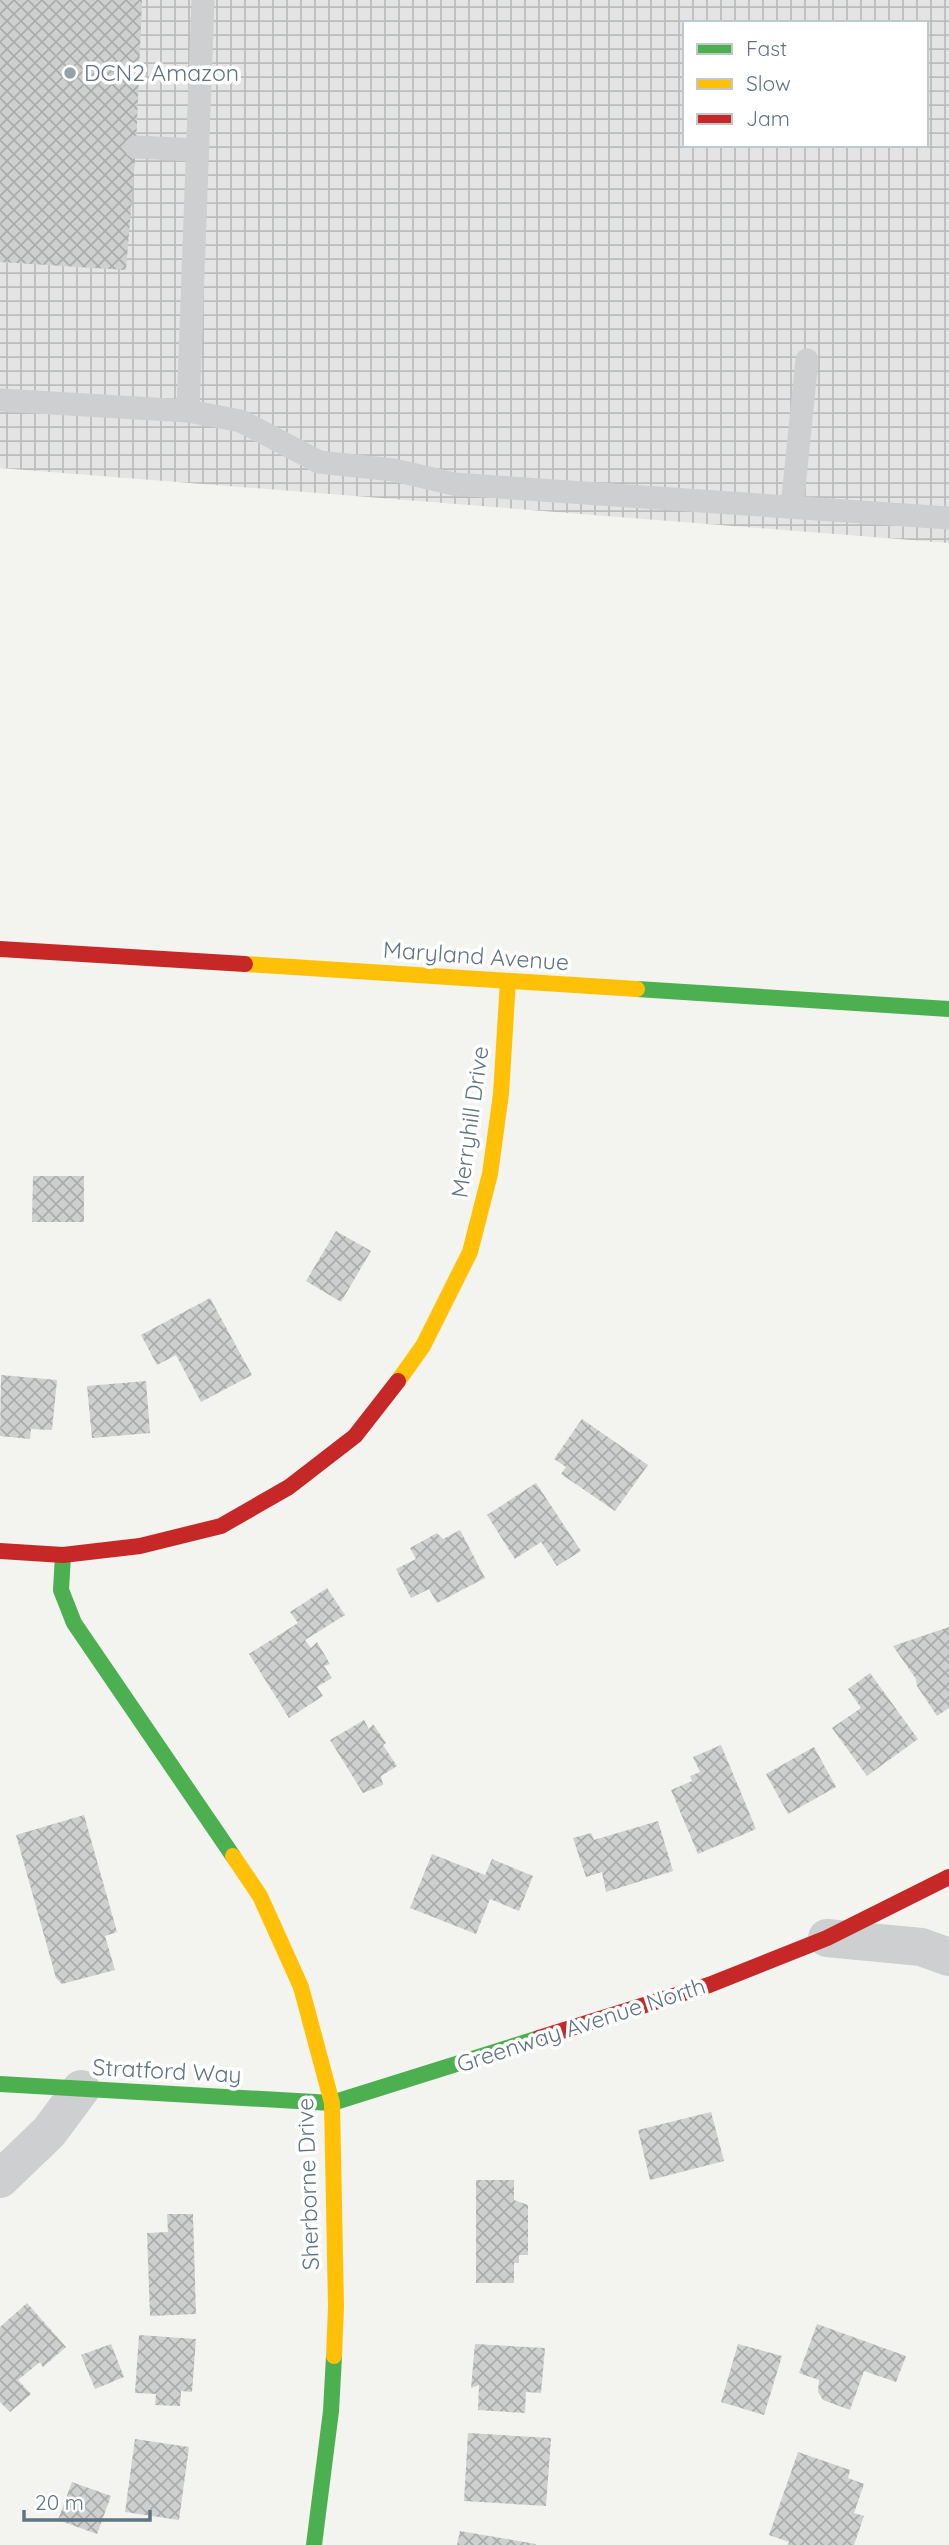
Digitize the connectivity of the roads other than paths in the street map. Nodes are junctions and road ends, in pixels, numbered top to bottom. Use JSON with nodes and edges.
{"nodes":[{"id":1,"x":203,"y":0,"type":"edge"},
{"id":2,"x":136,"y":147,"type":"dead end"},
{"id":3,"x":197,"y":150,"type":"junction"},
{"id":4,"x":807,"y":360,"type":"dead end"},
{"id":5,"x":0,"y":400,"type":"edge"},
{"id":6,"x":188,"y":411,"type":"junction"},
{"id":7,"x":792,"y":507,"type":"junction"},
{"id":8,"x":949,"y":518,"type":"edge"},
{"id":9,"x":0,"y":948,"type":"edge"},
{"id":10,"x":508,"y":981,"type":"junction"},
{"id":11,"x":949,"y":1009,"type":"edge"},
{"id":12,"x":0,"y":1551,"type":"edge"},
{"id":13,"x":63,"y":1555,"type":"junction"},
{"id":14,"x":949,"y":1877,"type":"edge"},
{"id":15,"x":827,"y":1938,"type":"junction"},
{"id":16,"x":949,"y":1957,"type":"edge"},
{"id":17,"x":0,"y":2084,"type":"edge"},
{"id":18,"x":81,"y":2089,"type":"junction"},
{"id":19,"x":332,"y":2103,"type":"junction"},
{"id":20,"x":0,"y":2179,"type":"edge"},
{"id":21,"x":314,"y":2545,"type":"edge"}],
"edges":[{"from":1,"to":3,"type":"lane"},
{"from":2,"to":3,"type":"lane"},
{"from":3,"to":6,"type":"lane"},
{"from":4,"to":7,"type":"lane"},
{"from":5,"to":6,"type":"lane"},
{"from":6,"to":7,"type":"lane"},
{"from":7,"to":8,"type":"lane"},
{"from":9,"to":10,"type":"street","name":"Maryland Avenue"},
{"from":10,"to":11,"type":"street","name":"Maryland Avenue"},
{"from":10,"to":13,"type":"street","name":"Merryhill Drive"},
{"from":12,"to":13,"type":"street","name":"Merryhill Drive"},
{"from":13,"to":19,"type":"street","name":"Sherborne Drive"},
{"from":14,"to":15,"type":"street","name":"Greenway Avenue North"},
{"from":15,"to":16,"type":"street","name":"Greenway Avenue North"},
{"from":15,"to":19,"type":"street","name":"Greenway Avenue North"},
{"from":17,"to":18,"type":"street","name":"Stratford Way"},
{"from":18,"to":19,"type":"street","name":"Stratford Way"},
{"from":18,"to":20,"type":"street"},
{"from":19,"to":21,"type":"street","name":"Sherborne Drive"}]}
